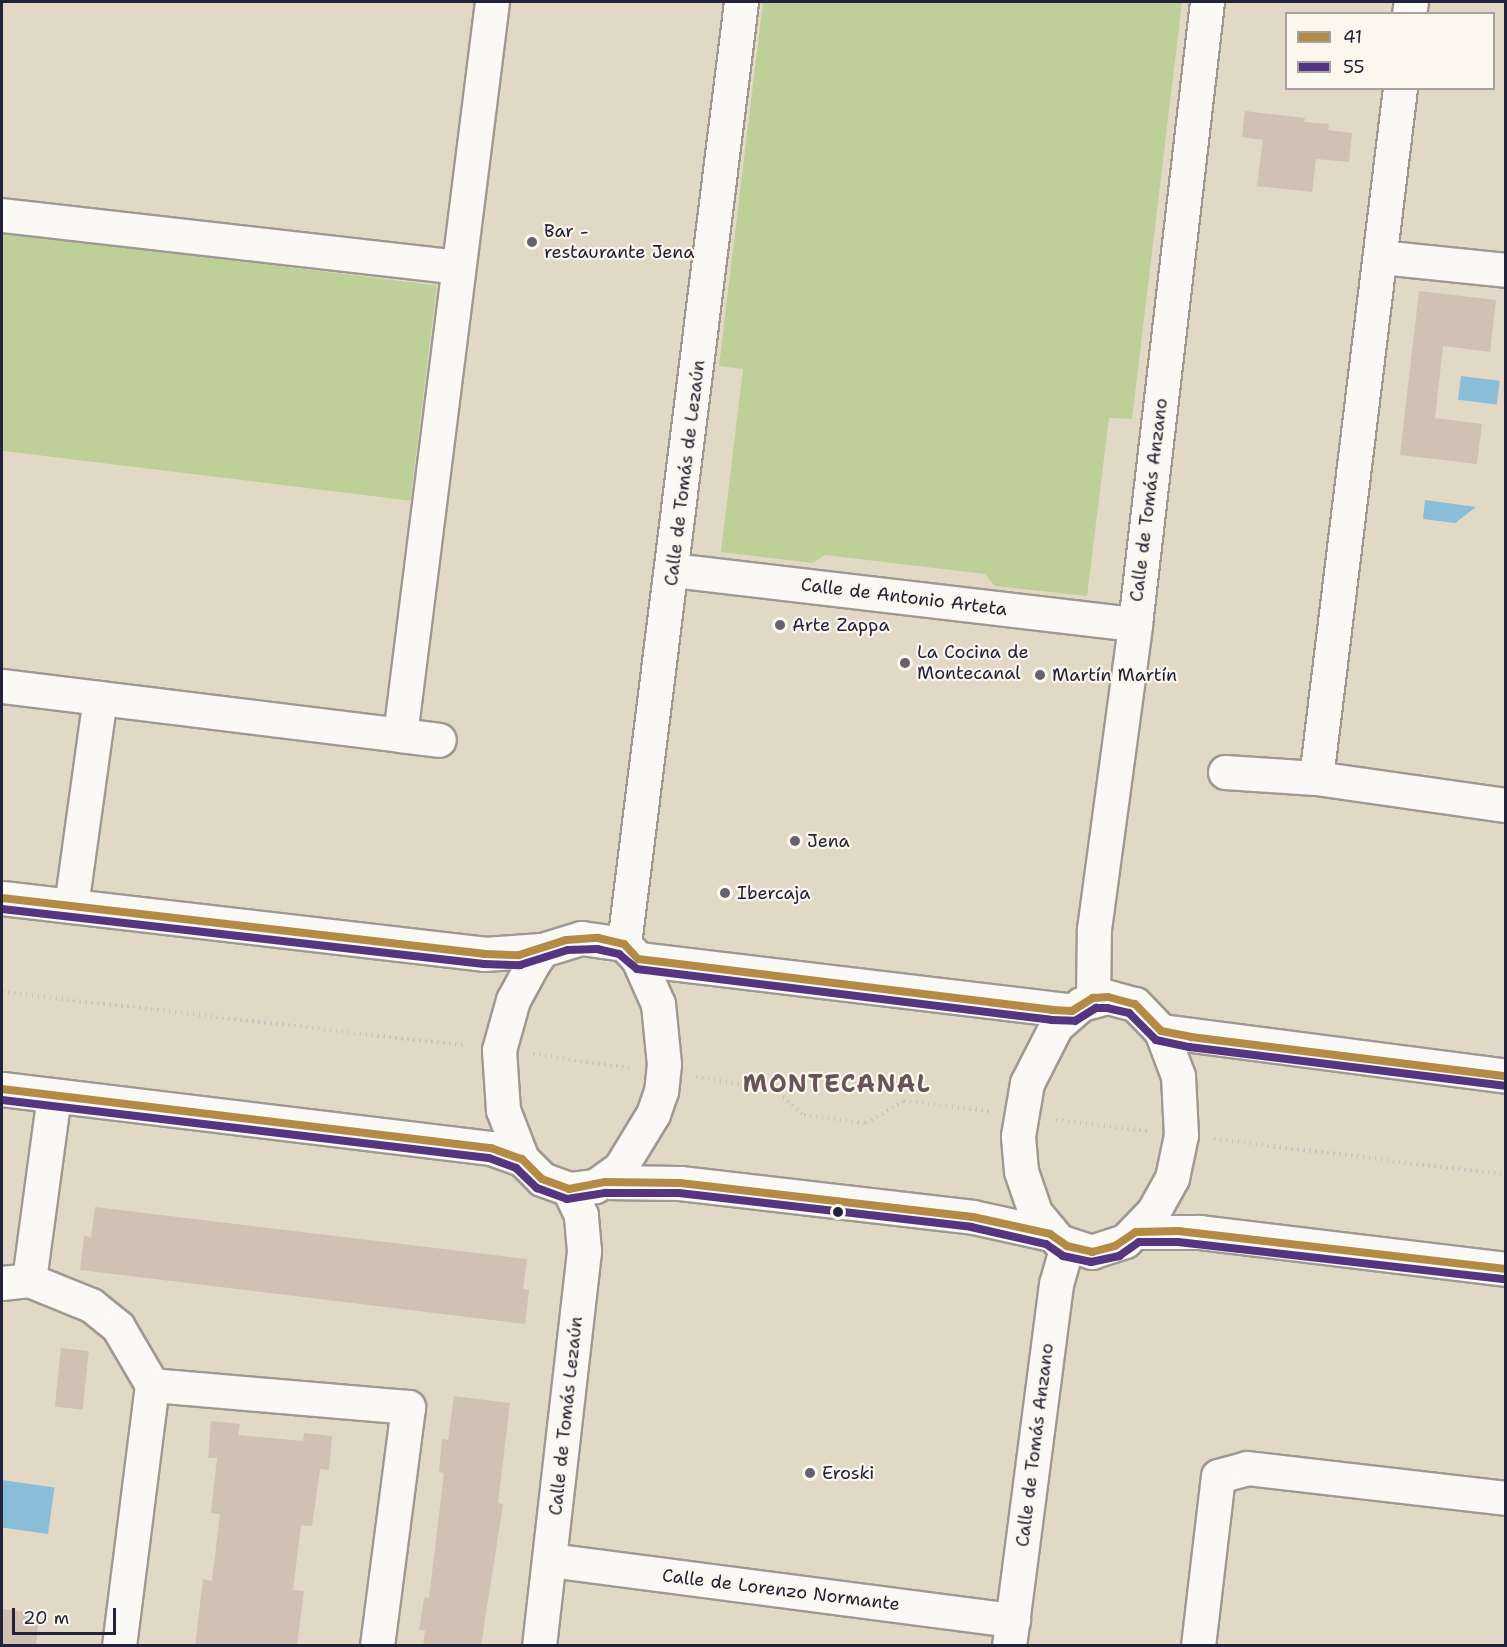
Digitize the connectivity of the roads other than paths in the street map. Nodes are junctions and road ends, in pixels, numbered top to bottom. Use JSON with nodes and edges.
{"nodes":[{"id":1,"x":492,"y":2,"type":"edge"},
{"id":2,"x":741,"y":2,"type":"edge"},
{"id":3,"x":1207,"y":2,"type":"edge"},
{"id":4,"x":1400,"y":90,"type":"edge"},
{"id":5,"x":2,"y":215,"type":"edge"},
{"id":6,"x":1381,"y":257,"type":"junction"},
{"id":7,"x":457,"y":267,"type":"junction"},
{"id":8,"x":1506,"y":270,"type":"edge"},
{"id":9,"x":673,"y":570,"type":"junction"},
{"id":10,"x":1135,"y":624,"type":"junction"},
{"id":11,"x":2,"y":686,"type":"edge"},
{"id":12,"x":100,"y":698,"type":"junction"},
{"id":13,"x":400,"y":735,"type":"junction"},
{"id":14,"x":439,"y":740,"type":"dead end"},
{"id":15,"x":1225,"y":772,"type":"dead end"},
{"id":16,"x":1316,"y":778,"type":"junction"},
{"id":17,"x":1506,"y":804,"type":"edge"},
{"id":18,"x":2,"y":898,"type":"edge"},
{"id":19,"x":72,"y":906,"type":"junction"},
{"id":20,"x":542,"y":950,"type":"junction"},
{"id":21,"x":631,"y":952,"type":"junction"},
{"id":22,"x":1082,"y":1005,"type":"junction"},
{"id":23,"x":1161,"y":1031,"type":"junction"},
{"id":24,"x":1506,"y":1076,"type":"edge"},
{"id":25,"x":2,"y":1089,"type":"edge"},
{"id":26,"x":54,"y":1096,"type":"junction"},
{"id":27,"x":522,"y":1159,"type":"junction"},
{"id":28,"x":605,"y":1182,"type":"junction"},
{"id":29,"x":569,"y":1189,"type":"junction"},
{"id":30,"x":1136,"y":1232,"type":"junction"},
{"id":31,"x":1058,"y":1240,"type":"junction"},
{"id":32,"x":1506,"y":1269,"type":"edge"},
{"id":33,"x":15,"y":1281,"type":"edge"},
{"id":34,"x":152,"y":1385,"type":"junction"},
{"id":35,"x":1506,"y":1498,"type":"edge"},
{"id":36,"x":550,"y":1560,"type":"junction"},
{"id":37,"x":1011,"y":1633,"type":"edge"},
{"id":38,"x":119,"y":1646,"type":"edge"},
{"id":39,"x":377,"y":1646,"type":"edge"},
{"id":40,"x":539,"y":1646,"type":"edge"},
{"id":41,"x":1198,"y":1646,"type":"edge"}],
"edges":[{"from":1,"to":7,"type":"street"},
{"from":2,"to":9,"type":"street","name":"Calle de Tomás de Lezaún"},
{"from":3,"to":10,"type":"street","name":"Calle de Tomás Anzano"},
{"from":4,"to":6,"type":"street"},
{"from":5,"to":7,"type":"street"},
{"from":6,"to":8,"type":"street"},
{"from":6,"to":16,"type":"street"},
{"from":7,"to":13,"type":"street"},
{"from":9,"to":10,"type":"street","name":"Calle de Antonio Arteta"},
{"from":9,"to":21,"type":"street","name":"Calle de Tomás de Lezaún"},
{"from":10,"to":22,"type":"street","name":"Calle de Tomás Anzano"},
{"from":11,"to":12,"type":"street"},
{"from":12,"to":13,"type":"street"},
{"from":12,"to":19,"type":"street"},
{"from":13,"to":14,"type":"street"},
{"from":15,"to":16,"type":"street"},
{"from":16,"to":17,"type":"street"},
{"from":18,"to":19,"type":"street"},
{"from":19,"to":20,"type":"street"},
{"from":20,"to":21,"type":"street"},
{"from":20,"to":27,"type":"street"},
{"from":21,"to":22,"type":"street"},
{"from":21,"to":28,"type":"street"},
{"from":22,"to":23,"type":"street"},
{"from":22,"to":31,"type":"street"},
{"from":23,"to":24,"type":"street"},
{"from":23,"to":30,"type":"street"},
{"from":25,"to":26,"type":"street"},
{"from":26,"to":27,"type":"street"},
{"from":26,"to":33,"type":"street"},
{"from":27,"to":29,"type":"street"},
{"from":28,"to":29,"type":"street"},
{"from":28,"to":31,"type":"street"},
{"from":29,"to":36,"type":"street","name":"Calle de Tomás Lezaún"},
{"from":30,"to":31,"type":"street"},
{"from":30,"to":32,"type":"street"},
{"from":31,"to":37,"type":"street","name":"Calle de Tomás Anzano"},
{"from":33,"to":34,"type":"street"},
{"from":34,"to":38,"type":"street"},
{"from":34,"to":39,"type":"street"},
{"from":35,"to":41,"type":"street"},
{"from":36,"to":37,"type":"street","name":"Calle de Lorenzo Normante"},
{"from":36,"to":40,"type":"street","name":"Calle de Tomás Lezaún"}]}
